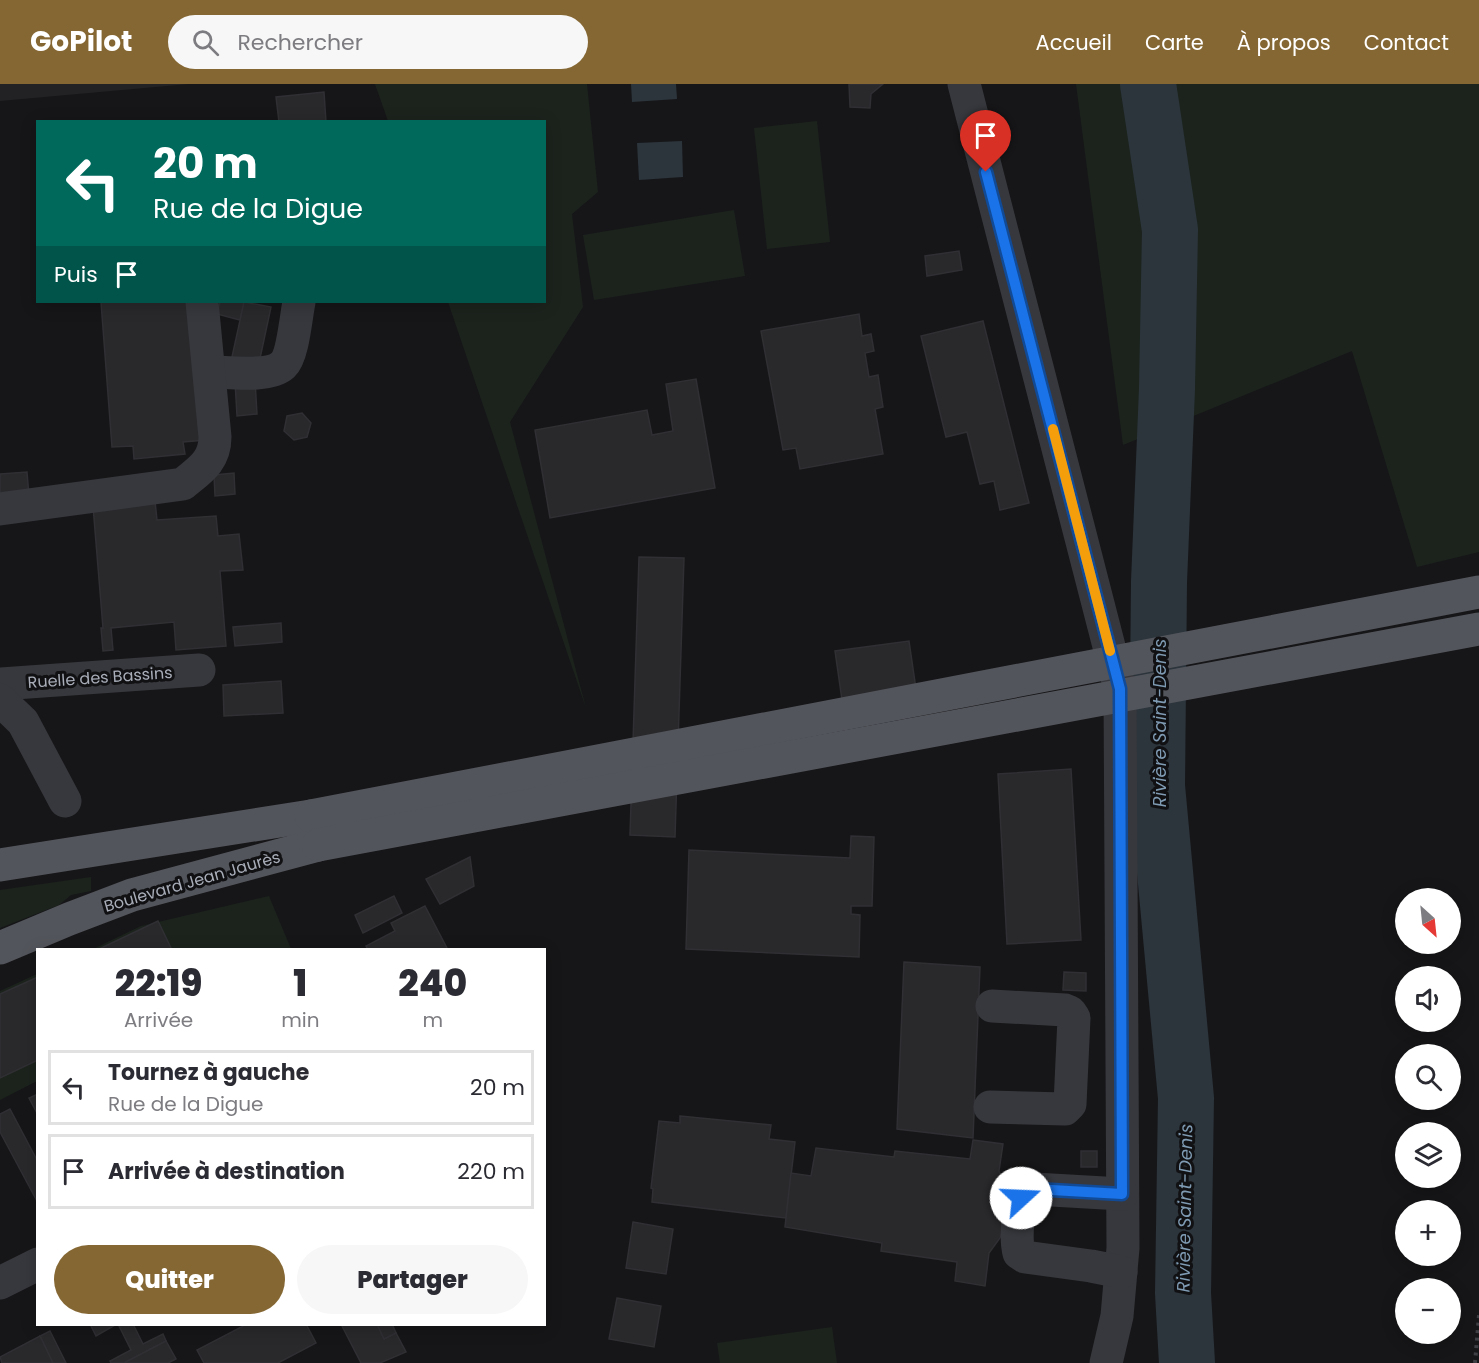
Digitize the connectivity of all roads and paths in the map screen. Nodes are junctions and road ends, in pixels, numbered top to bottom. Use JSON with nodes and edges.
{"nodes":[{"id":1,"x":964,"y":84,"type":"edge"},
{"id":2,"x":202,"y":303,"type":"edge"},
{"id":3,"x":299,"y":303,"type":"edge"},
{"id":4,"x":210,"y":372,"type":"junction"},
{"id":5,"x":0,"y":509,"type":"edge"},
{"id":6,"x":1479,"y":592,"type":"edge"},
{"id":7,"x":1479,"y":628,"type":"edge"},
{"id":8,"x":200,"y":670,"type":"dead end"},
{"id":9,"x":0,"y":684,"type":"edge"},
{"id":10,"x":0,"y":700,"type":"edge"},
{"id":11,"x":66,"y":801,"type":"dead end"},
{"id":12,"x":315,"y":830,"type":"junction"},
{"id":13,"x":0,"y":865,"type":"edge"},
{"id":14,"x":0,"y":948,"type":"edge"},
{"id":15,"x":992,"y":1006,"type":"dead end"},
{"id":16,"x":1072,"y":1062,"type":"junction"},
{"id":17,"x":1122,"y":1067,"type":"junction"},
{"id":18,"x":990,"y":1107,"type":"dead end"},
{"id":19,"x":1122,"y":1194,"type":"junction"},
{"id":20,"x":36,"y":1265,"type":"edge"},
{"id":21,"x":1121,"y":1272,"type":"junction"},
{"id":22,"x":0,"y":1283,"type":"edge"},
{"id":23,"x":1479,"y":1315,"type":"edge"},
{"id":24,"x":1106,"y":1363,"type":"edge"},
{"id":25,"x":1475,"y":1363,"type":"edge"}],
"edges":[{"from":1,"to":17,"type":"street"},
{"from":2,"to":4,"type":"street"},
{"from":3,"to":4,"type":"street"},
{"from":4,"to":5,"type":"street"},
{"from":6,"to":12,"type":"main road","bridge":true},
{"from":7,"to":12,"type":"main road","bridge":true},
{"from":8,"to":9,"type":"street","name":"Ruelle des Bassins"},
{"from":10,"to":11,"type":"street"},
{"from":12,"to":13,"type":"main road"},
{"from":12,"to":14,"type":"main road","name":"Boulevard Jean Jaurès"},
{"from":15,"to":16,"type":"street"},
{"from":16,"to":17,"type":"street"},
{"from":16,"to":18,"type":"street"},
{"from":17,"to":19,"type":"street"},
{"from":19,"to":21,"type":"street"},
{"from":19,"to":21,"type":"street"},
{"from":20,"to":22,"type":"street"},
{"from":21,"to":24,"type":"street"},
{"from":23,"to":25,"type":"path"}]}
